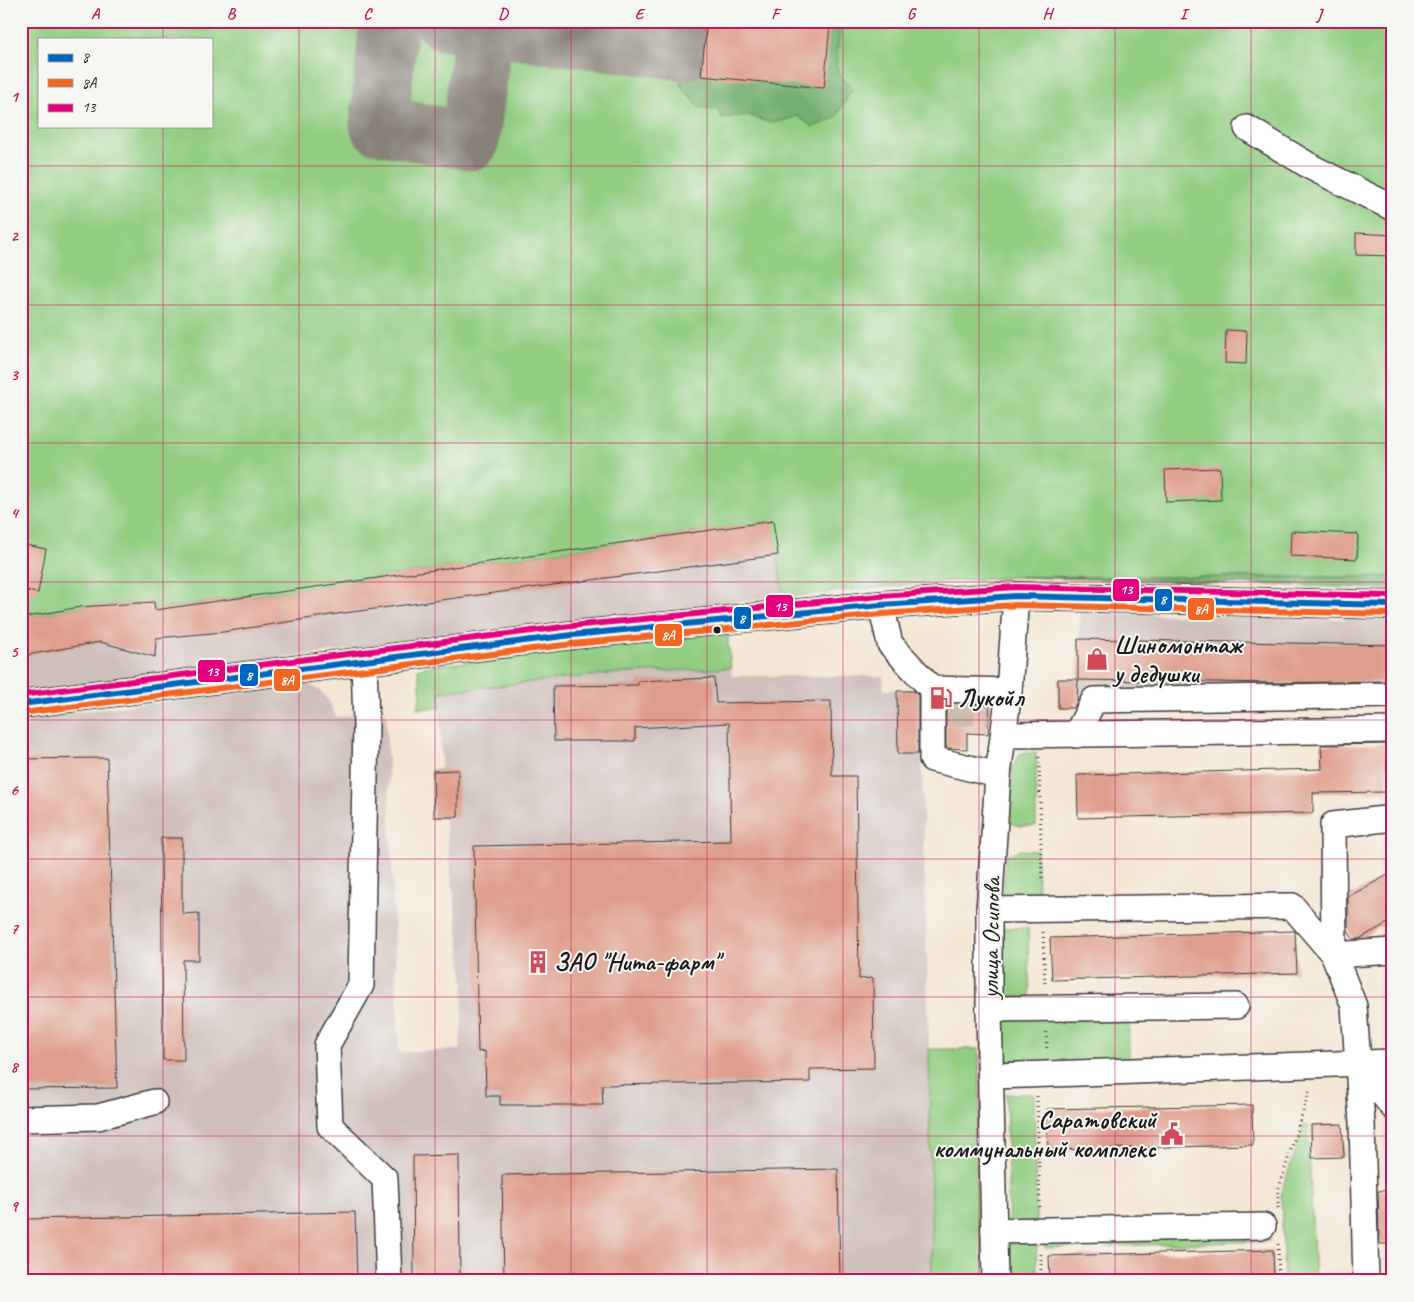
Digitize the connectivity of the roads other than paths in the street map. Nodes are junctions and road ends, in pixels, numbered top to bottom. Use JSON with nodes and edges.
{"nodes":[{"id":1,"x":1247,"y":128,"type":"dead end"},
{"id":2,"x":1393,"y":208,"type":"edge"},
{"id":3,"x":1016,"y":596,"type":"junction"},
{"id":4,"x":881,"y":605,"type":"junction"},
{"id":5,"x":1393,"y":605,"type":"edge"},
{"id":6,"x":364,"y":661,"type":"junction"},
{"id":7,"x":1393,"y":694,"type":"edge"},
{"id":8,"x":21,"y":704,"type":"edge"},
{"id":9,"x":937,"y":704,"type":"junction"},
{"id":10,"x":1002,"y":713,"type":"junction"},
{"id":11,"x":1393,"y":730,"type":"edge"},
{"id":12,"x":1076,"y":735,"type":"junction"},
{"id":13,"x":998,"y":775,"type":"junction"},
{"id":14,"x":1393,"y":818,"type":"edge"},
{"id":15,"x":989,"y":910,"type":"junction"},
{"id":16,"x":1393,"y":951,"type":"edge"},
{"id":17,"x":1334,"y":955,"type":"junction"},
{"id":18,"x":1236,"y":1006,"type":"dead end"},
{"id":19,"x":989,"y":1009,"type":"junction"},
{"id":20,"x":1393,"y":1062,"type":"edge"},
{"id":21,"x":1358,"y":1064,"type":"junction"},
{"id":22,"x":992,"y":1076,"type":"junction"},
{"id":23,"x":154,"y":1102,"type":"dead end"},
{"id":24,"x":1393,"y":1107,"type":"edge"},
{"id":25,"x":21,"y":1119,"type":"edge"},
{"id":26,"x":1273,"y":1224,"type":"road end"},
{"id":27,"x":994,"y":1231,"type":"junction"},
{"id":28,"x":1366,"y":1279,"type":"edge"},
{"id":29,"x":389,"y":1281,"type":"edge"},
{"id":30,"x":995,"y":1281,"type":"edge"}],
"edges":[{"from":1,"to":2,"type":"street"},
{"from":3,"to":4,"type":"main road"},
{"from":3,"to":5,"type":"main road"},
{"from":3,"to":10,"type":"street","name":"улица Осипова"},
{"from":4,"to":6,"type":"main road"},
{"from":4,"to":9,"type":"street"},
{"from":6,"to":8,"type":"main road"},
{"from":6,"to":29,"type":"street"},
{"from":7,"to":12,"type":"street"},
{"from":9,"to":10,"type":"street"},
{"from":9,"to":13,"type":"street"},
{"from":10,"to":12,"type":"street"},
{"from":10,"to":13,"type":"street","name":"улица Осипова"},
{"from":11,"to":12,"type":"street"},
{"from":13,"to":15,"type":"street","name":"улица Осипова"},
{"from":14,"to":17,"type":"street"},
{"from":15,"to":17,"type":"street"},
{"from":15,"to":19,"type":"street","name":"улица Осипова"},
{"from":16,"to":17,"type":"street"},
{"from":17,"to":21,"type":"street"},
{"from":18,"to":19,"type":"street"},
{"from":19,"to":22,"type":"street","name":"улица Осипова"},
{"from":20,"to":21,"type":"street"},
{"from":21,"to":22,"type":"street"},
{"from":21,"to":24,"type":"street"},
{"from":21,"to":28,"type":"street"},
{"from":22,"to":27,"type":"street","name":"улица Осипова"},
{"from":23,"to":25,"type":"street"},
{"from":26,"to":27,"type":"street"},
{"from":27,"to":30,"type":"street","name":"улица Осипова"}]}
